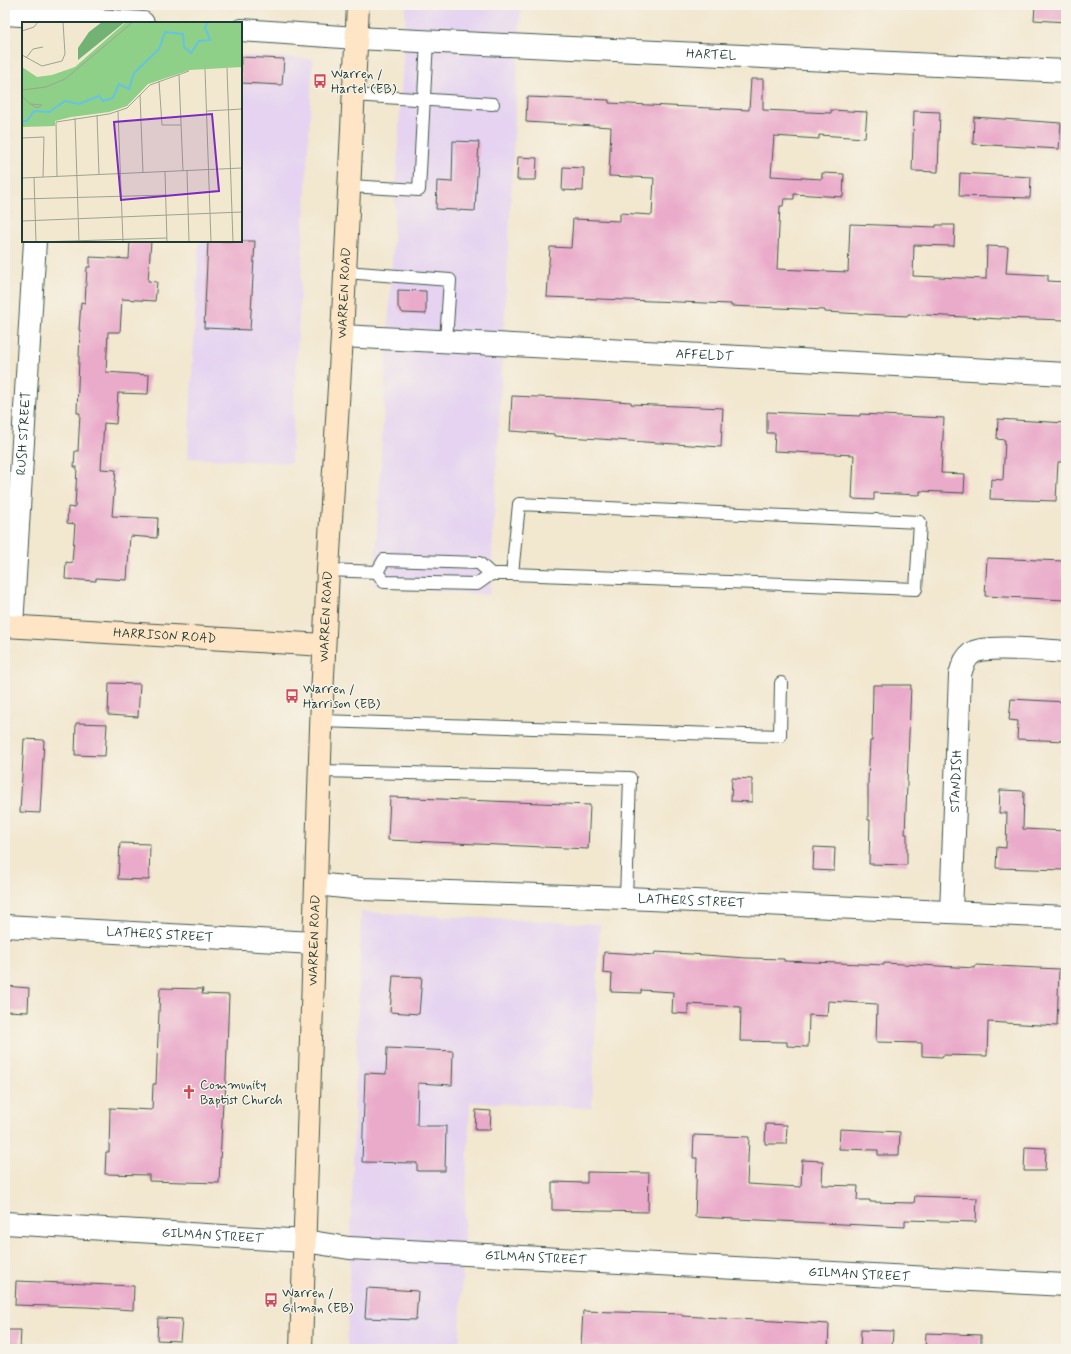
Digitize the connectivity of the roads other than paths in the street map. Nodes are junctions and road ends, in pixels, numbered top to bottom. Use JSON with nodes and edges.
{"nodes":[{"id":1,"x":358,"y":5,"type":"edge"},
{"id":2,"x":5,"y":14,"type":"edge"},
{"id":3,"x":48,"y":15,"type":"edge"},
{"id":4,"x":131,"y":22,"type":"edge"},
{"id":5,"x":242,"y":30,"type":"edge"},
{"id":6,"x":356,"y":38,"type":"junction"},
{"id":7,"x":427,"y":41,"type":"junction"},
{"id":8,"x":1066,"y":71,"type":"edge"},
{"id":9,"x":353,"y":95,"type":"junction"},
{"id":10,"x":424,"y":100,"type":"junction"},
{"id":11,"x":493,"y":104,"type":"dead end"},
{"id":12,"x":349,"y":186,"type":"junction"},
{"id":13,"x":35,"y":242,"type":"edge"},
{"id":14,"x":345,"y":272,"type":"junction"},
{"id":15,"x":342,"y":336,"type":"junction"},
{"id":16,"x":446,"y":341,"type":"junction"},
{"id":17,"x":1066,"y":374,"type":"edge"},
{"id":18,"x":328,"y":570,"type":"junction"},
{"id":19,"x":377,"y":572,"type":"junction"},
{"id":20,"x":491,"y":574,"type":"junction"},
{"id":21,"x":512,"y":574,"type":"junction"},
{"id":22,"x":9,"y":626,"type":"edge"},
{"id":23,"x":324,"y":645,"type":"junction"},
{"id":24,"x":1066,"y":652,"type":"edge"},
{"id":25,"x":781,"y":683,"type":"dead end"},
{"id":26,"x":321,"y":721,"type":"junction"},
{"id":27,"x":320,"y":771,"type":"junction"},
{"id":28,"x":316,"y":884,"type":"junction"},
{"id":29,"x":626,"y":898,"type":"junction"},
{"id":30,"x":951,"y":912,"type":"junction"},
{"id":31,"x":1066,"y":917,"type":"edge"},
{"id":32,"x":5,"y":926,"type":"edge"},
{"id":33,"x":314,"y":944,"type":"junction"},
{"id":34,"x":5,"y":1224,"type":"edge"},
{"id":35,"x":305,"y":1241,"type":"junction"},
{"id":36,"x":1066,"y":1285,"type":"edge"},
{"id":37,"x":302,"y":1349,"type":"edge"}],
"edges":[{"from":1,"to":6,"type":"main road","name":"WARREN ROAD"},
{"from":2,"to":3,"type":"street"},
{"from":3,"to":4,"type":"street"},
{"from":5,"to":6,"type":"street","name":"HARTEL"},
{"from":6,"to":7,"type":"street","name":"HARTEL"},
{"from":6,"to":9,"type":"main road","name":"WARREN ROAD"},
{"from":7,"to":8,"type":"street","name":"HARTEL"},
{"from":7,"to":10,"type":"lane"},
{"from":9,"to":10,"type":"lane"},
{"from":9,"to":12,"type":"main road","name":"WARREN ROAD"},
{"from":10,"to":11,"type":"lane"},
{"from":10,"to":12,"type":"lane"},
{"from":12,"to":14,"type":"main road","name":"WARREN ROAD"},
{"from":13,"to":22,"type":"street","name":"RUSH STREET"},
{"from":14,"to":15,"type":"main road","name":"WARREN ROAD"},
{"from":14,"to":16,"type":"lane"},
{"from":15,"to":16,"type":"street","name":"AFFELDT"},
{"from":15,"to":18,"type":"main road","name":"WARREN ROAD"},
{"from":16,"to":17,"type":"street","name":"AFFELDT"},
{"from":18,"to":19,"type":"lane"},
{"from":18,"to":23,"type":"main road","name":"WARREN ROAD"},
{"from":19,"to":20,"type":"lane"},
{"from":19,"to":20,"type":"lane"},
{"from":20,"to":21,"type":"lane"},
{"from":21,"to":21,"type":"lane"},
{"from":22,"to":23,"type":"main road","name":"HARRISON ROAD"},
{"from":23,"to":26,"type":"main road","name":"WARREN ROAD"},
{"from":24,"to":30,"type":"street","name":"STANDISH"},
{"from":25,"to":26,"type":"lane"},
{"from":26,"to":27,"type":"main road","name":"WARREN ROAD"},
{"from":27,"to":28,"type":"main road","name":"WARREN ROAD"},
{"from":27,"to":29,"type":"lane"},
{"from":28,"to":29,"type":"street","name":"LATHERS STREET"},
{"from":28,"to":33,"type":"main road","name":"WARREN ROAD"},
{"from":29,"to":30,"type":"street","name":"LATHERS STREET"},
{"from":30,"to":31,"type":"street","name":"LATHERS STREET"},
{"from":32,"to":33,"type":"street","name":"LATHERS STREET"},
{"from":33,"to":35,"type":"main road","name":"WARREN ROAD"},
{"from":34,"to":35,"type":"street","name":"GILMAN STREET"},
{"from":35,"to":36,"type":"street","name":"GILMAN STREET"},
{"from":35,"to":37,"type":"main road","name":"WARREN ROAD"}]}
